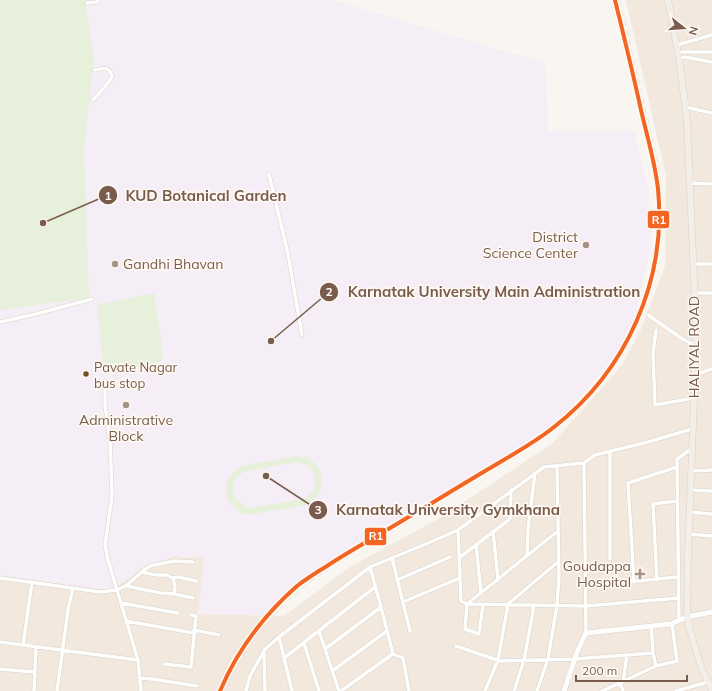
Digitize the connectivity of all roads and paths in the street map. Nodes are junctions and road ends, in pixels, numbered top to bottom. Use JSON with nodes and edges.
{"nodes":[{"id":1,"x":98,"y":0,"type":"edge"},
{"id":2,"x":668,"y":0,"type":"edge"},
{"id":3,"x":87,"y":3,"type":"dead end"},
{"id":4,"x":712,"y":36,"type":"edge"},
{"id":5,"x":677,"y":44,"type":"junction"},
{"id":6,"x":712,"y":52,"type":"edge"},
{"id":7,"x":679,"y":55,"type":"junction"},
{"id":8,"x":712,"y":62,"type":"edge"},
{"id":9,"x":95,"y":70,"type":"dead end"},
{"id":10,"x":93,"y":100,"type":"dead end"},
{"id":11,"x":685,"y":107,"type":"junction"},
{"id":12,"x":712,"y":113,"type":"edge"},
{"id":13,"x":269,"y":174,"type":"dead end"},
{"id":14,"x":689,"y":182,"type":"junction"},
{"id":15,"x":712,"y":184,"type":"edge"},
{"id":16,"x":693,"y":264,"type":"junction"},
{"id":17,"x":712,"y":264,"type":"edge"},
{"id":18,"x":694,"y":293,"type":"junction"},
{"id":19,"x":712,"y":293,"type":"edge"},
{"id":20,"x":92,"y":299,"type":"dead end"},
{"id":21,"x":648,"y":314,"type":"dead end"},
{"id":22,"x":0,"y":322,"type":"edge"},
{"id":23,"x":656,"y":330,"type":"dead end"},
{"id":24,"x":302,"y":335,"type":"dead end"},
{"id":25,"x":695,"y":345,"type":"junction"},
{"id":26,"x":712,"y":369,"type":"edge"},
{"id":27,"x":695,"y":375,"type":"junction"},
{"id":28,"x":105,"y":381,"type":"dead end"},
{"id":29,"x":694,"y":398,"type":"junction"},
{"id":30,"x":692,"y":429,"type":"junction"},
{"id":31,"x":692,"y":449,"type":"junction"},
{"id":32,"x":610,"y":451,"type":"junction"},
{"id":33,"x":584,"y":463,"type":"junction"},
{"id":34,"x":557,"y":466,"type":"junction"},
{"id":35,"x":677,"y":467,"type":"junction"},
{"id":36,"x":712,"y":470,"type":"edge"},
{"id":37,"x":690,"y":471,"type":"junction"},
{"id":38,"x":535,"y":473,"type":"junction"},
{"id":39,"x":511,"y":490,"type":"junction"},
{"id":40,"x":690,"y":490,"type":"junction"},
{"id":41,"x":712,"y":491,"type":"edge"},
{"id":42,"x":677,"y":501,"type":"junction"},
{"id":43,"x":689,"y":512,"type":"junction"},
{"id":44,"x":712,"y":514,"type":"edge"},
{"id":45,"x":458,"y":530,"type":"junction"},
{"id":46,"x":493,"y":531,"type":"junction"},
{"id":47,"x":558,"y":531,"type":"junction"},
{"id":48,"x":688,"y":534,"type":"junction"},
{"id":49,"x":712,"y":536,"type":"edge"},
{"id":50,"x":476,"y":544,"type":"junction"},
{"id":51,"x":526,"y":556,"type":"junction"},
{"id":52,"x":392,"y":558,"type":"junction"},
{"id":53,"x":450,"y":558,"type":"dead end"},
{"id":54,"x":459,"y":558,"type":"junction"},
{"id":55,"x":610,"y":559,"type":"dead end"},
{"id":56,"x":193,"y":562,"type":"dead end"},
{"id":57,"x":558,"y":562,"type":"junction"},
{"id":58,"x":370,"y":567,"type":"junction"},
{"id":59,"x":142,"y":572,"type":"junction"},
{"id":60,"x":678,"y":577,"type":"junction"},
{"id":61,"x":0,"y":578,"type":"edge"},
{"id":62,"x":173,"y":578,"type":"junction"},
{"id":63,"x":460,"y":578,"type":"junction"},
{"id":64,"x":397,"y":580,"type":"junction"},
{"id":65,"x":498,"y":580,"type":"junction"},
{"id":66,"x":656,"y":580,"type":"junction"},
{"id":67,"x":196,"y":581,"type":"dead end"},
{"id":68,"x":32,"y":582,"type":"junction"},
{"id":69,"x":634,"y":582,"type":"junction"},
{"id":70,"x":126,"y":586,"type":"junction"},
{"id":71,"x":586,"y":586,"type":"junction"},
{"id":72,"x":375,"y":587,"type":"junction"},
{"id":73,"x":73,"y":588,"type":"junction"},
{"id":74,"x":117,"y":590,"type":"junction"},
{"id":75,"x":481,"y":593,"type":"junction"},
{"id":76,"x":174,"y":594,"type":"junction"},
{"id":77,"x":193,"y":598,"type":"dead end"},
{"id":78,"x":679,"y":598,"type":"junction"},
{"id":79,"x":403,"y":602,"type":"junction"},
{"id":80,"x":121,"y":603,"type":"junction"},
{"id":81,"x":467,"y":604,"type":"junction"},
{"id":82,"x":508,"y":604,"type":"junction"},
{"id":83,"x":482,"y":605,"type":"junction"},
{"id":84,"x":533,"y":605,"type":"junction"},
{"id":85,"x":557,"y":605,"type":"junction"},
{"id":86,"x":586,"y":606,"type":"junction"},
{"id":87,"x":381,"y":607,"type":"junction"},
{"id":88,"x":712,"y":612,"type":"edge"},
{"id":89,"x":178,"y":613,"type":"dead end"},
{"id":90,"x":191,"y":615,"type":"dead end"},
{"id":91,"x":687,"y":617,"type":"junction"},
{"id":92,"x":126,"y":621,"type":"junction"},
{"id":93,"x":679,"y":621,"type":"junction"},
{"id":94,"x":672,"y":624,"type":"junction"},
{"id":95,"x":651,"y":626,"type":"junction"},
{"id":96,"x":319,"y":631,"type":"junction"},
{"id":97,"x":387,"y":631,"type":"junction"},
{"id":98,"x":410,"y":631,"type":"dead end"},
{"id":99,"x":194,"y":632,"type":"junction"},
{"id":100,"x":586,"y":633,"type":"junction"},
{"id":101,"x":219,"y":635,"type":"dead end"},
{"id":102,"x":279,"y":637,"type":"junction"},
{"id":103,"x":0,"y":642,"type":"edge"},
{"id":104,"x":304,"y":643,"type":"junction"},
{"id":105,"x":23,"y":645,"type":"junction"},
{"id":106,"x":456,"y":646,"type":"dead end"},
{"id":107,"x":36,"y":647,"type":"junction"},
{"id":108,"x":325,"y":649,"type":"junction"},
{"id":109,"x":62,"y":650,"type":"junction"},
{"id":110,"x":264,"y":652,"type":"junction"},
{"id":111,"x":654,"y":653,"type":"junction"},
{"id":112,"x":393,"y":654,"type":"junction"},
{"id":113,"x":627,"y":655,"type":"junction"},
{"id":114,"x":284,"y":658,"type":"junction"},
{"id":115,"x":575,"y":658,"type":"junction"},
{"id":116,"x":138,"y":660,"type":"junction"},
{"id":117,"x":498,"y":660,"type":"junction"},
{"id":118,"x":524,"y":660,"type":"junction"},
{"id":119,"x":548,"y":660,"type":"junction"},
{"id":120,"x":164,"y":664,"type":"dead end"},
{"id":121,"x":656,"y":666,"type":"junction"},
{"id":122,"x":0,"y":669,"type":"edge"},
{"id":123,"x":332,"y":671,"type":"junction"},
{"id":124,"x":34,"y":672,"type":"junction"},
{"id":125,"x":139,"y":678,"type":"junction"},
{"id":126,"x":621,"y":682,"type":"junction"},
{"id":127,"x":708,"y":682,"type":"junction"},
{"id":128,"x":197,"y":686,"type":"dead end"},
{"id":129,"x":712,"y":689,"type":"edge"},
{"id":130,"x":34,"y":691,"type":"edge"},
{"id":131,"x":57,"y":691,"type":"edge"},
{"id":132,"x":141,"y":691,"type":"edge"},
{"id":133,"x":246,"y":691,"type":"edge"},
{"id":134,"x":265,"y":691,"type":"edge"},
{"id":135,"x":292,"y":691,"type":"edge"},
{"id":136,"x":319,"y":691,"type":"edge"},
{"id":137,"x":340,"y":691,"type":"edge"},
{"id":138,"x":409,"y":691,"type":"edge"},
{"id":139,"x":485,"y":691,"type":"edge"},
{"id":140,"x":514,"y":691,"type":"edge"},
{"id":141,"x":537,"y":691,"type":"edge"},
{"id":142,"x":564,"y":691,"type":"edge"},
{"id":143,"x":602,"y":691,"type":"edge"},
{"id":144,"x":623,"y":691,"type":"edge"},
{"id":145,"x":676,"y":691,"type":"edge"}],
"edges":[{"from":1,"to":3,"type":"street"},
{"from":2,"to":5,"type":"main road","name":"HALIYAL ROAD"},
{"from":4,"to":5,"type":"street"},
{"from":5,"to":7,"type":"main road","name":"HALIYAL ROAD"},
{"from":6,"to":7,"type":"street"},
{"from":7,"to":8,"type":"street"},
{"from":7,"to":11,"type":"main road","name":"HALIYAL ROAD"},
{"from":9,"to":10,"type":"street"},
{"from":11,"to":12,"type":"street"},
{"from":11,"to":14,"type":"main road","name":"HALIYAL ROAD"},
{"from":13,"to":24,"type":"street"},
{"from":14,"to":15,"type":"street"},
{"from":14,"to":16,"type":"main road","name":"HALIYAL ROAD"},
{"from":16,"to":17,"type":"street"},
{"from":16,"to":18,"type":"main road","name":"HALIYAL ROAD"},
{"from":18,"to":19,"type":"street"},
{"from":18,"to":25,"type":"main road","name":"HALIYAL ROAD"},
{"from":20,"to":22,"type":"street"},
{"from":21,"to":25,"type":"street"},
{"from":23,"to":29,"type":"street"},
{"from":25,"to":27,"type":"main road","name":"HALIYAL ROAD"},
{"from":26,"to":27,"type":"street"},
{"from":27,"to":29,"type":"main road","name":"HALIYAL ROAD"},
{"from":28,"to":74,"type":"street"},
{"from":29,"to":30,"type":"main road","name":"HALIYAL ROAD"},
{"from":30,"to":31,"type":"main road","name":"HALIYAL ROAD"},
{"from":30,"to":32,"type":"street"},
{"from":31,"to":35,"type":"street"},
{"from":31,"to":37,"type":"main road","name":"HALIYAL ROAD"},
{"from":32,"to":33,"type":"street"},
{"from":32,"to":55,"type":"street"},
{"from":33,"to":34,"type":"street"},
{"from":33,"to":71,"type":"street"},
{"from":34,"to":38,"type":"street"},
{"from":34,"to":47,"type":"street"},
{"from":35,"to":42,"type":"street"},
{"from":35,"to":69,"type":"street"},
{"from":36,"to":37,"type":"street"},
{"from":37,"to":40,"type":"main road","name":"HALIYAL ROAD"},
{"from":38,"to":39,"type":"street"},
{"from":38,"to":51,"type":"street"},
{"from":39,"to":45,"type":"street"},
{"from":39,"to":46,"type":"street"},
{"from":40,"to":41,"type":"street"},
{"from":40,"to":43,"type":"main road","name":"HALIYAL ROAD"},
{"from":42,"to":60,"type":"street"},
{"from":42,"to":66,"type":"street"},
{"from":43,"to":44,"type":"street"},
{"from":43,"to":48,"type":"main road","name":"HALIYAL ROAD"},
{"from":45,"to":52,"type":"street"},
{"from":45,"to":54,"type":"street"},
{"from":46,"to":50,"type":"street"},
{"from":46,"to":65,"type":"street"},
{"from":47,"to":51,"type":"street"},
{"from":47,"to":57,"type":"street"},
{"from":48,"to":49,"type":"street"},
{"from":48,"to":91,"type":"main road","name":"HALIYAL ROAD"},
{"from":50,"to":54,"type":"street"},
{"from":50,"to":75,"type":"street"},
{"from":51,"to":65,"type":"street"},
{"from":52,"to":58,"type":"street"},
{"from":52,"to":64,"type":"street"},
{"from":53,"to":64,"type":"street"},
{"from":54,"to":63,"type":"street"},
{"from":56,"to":59,"type":"street"},
{"from":57,"to":82,"type":"street"},
{"from":57,"to":85,"type":"street"},
{"from":58,"to":72,"type":"street"},
{"from":58,"to":102,"type":"street"},
{"from":59,"to":62,"type":"street"},
{"from":59,"to":70,"type":"street"},
{"from":60,"to":66,"type":"street"},
{"from":60,"to":78,"type":"street"},
{"from":61,"to":68,"type":"street"},
{"from":62,"to":67,"type":"street"},
{"from":62,"to":76,"type":"street"},
{"from":63,"to":79,"type":"street"},
{"from":63,"to":81,"type":"street"},
{"from":64,"to":79,"type":"street"},
{"from":65,"to":75,"type":"street"},
{"from":66,"to":69,"type":"street"},
{"from":68,"to":73,"type":"street"},
{"from":68,"to":105,"type":"street"},
{"from":69,"to":71,"type":"street"},
{"from":70,"to":74,"type":"street"},
{"from":70,"to":76,"type":"street"},
{"from":71,"to":86,"type":"street"},
{"from":72,"to":87,"type":"street"},
{"from":72,"to":96,"type":"street"},
{"from":73,"to":74,"type":"street"},
{"from":73,"to":109,"type":"street"},
{"from":74,"to":80,"type":"street"},
{"from":75,"to":81,"type":"street"},
{"from":76,"to":77,"type":"street"},
{"from":78,"to":86,"type":"street"},
{"from":78,"to":93,"type":"street"},
{"from":79,"to":98,"type":"street"},
{"from":80,"to":89,"type":"street"},
{"from":80,"to":92,"type":"street"},
{"from":81,"to":83,"type":"street"},
{"from":81,"to":83,"type":"street"},
{"from":82,"to":83,"type":"street"},
{"from":82,"to":84,"type":"street"},
{"from":82,"to":117,"type":"street"},
{"from":84,"to":85,"type":"street"},
{"from":84,"to":118,"type":"street"},
{"from":85,"to":86,"type":"street"},
{"from":85,"to":119,"type":"street"},
{"from":86,"to":100,"type":"street"},
{"from":87,"to":97,"type":"street"},
{"from":87,"to":108,"type":"street"},
{"from":88,"to":91,"type":"street"},
{"from":90,"to":99,"type":"street"},
{"from":91,"to":93,"type":"street"},
{"from":91,"to":127,"type":"main road","name":"HALIYAL ROAD"},
{"from":92,"to":99,"type":"street"},
{"from":92,"to":116,"type":"street"},
{"from":93,"to":94,"type":"street"},
{"from":94,"to":95,"type":"street"},
{"from":94,"to":121,"type":"street"},
{"from":95,"to":100,"type":"street"},
{"from":95,"to":111,"type":"street"},
{"from":96,"to":104,"type":"street"},
{"from":96,"to":108,"type":"street"},
{"from":97,"to":112,"type":"street"},
{"from":97,"to":123,"type":"street"},
{"from":99,"to":101,"type":"street"},
{"from":99,"to":120,"type":"street"},
{"from":100,"to":115,"type":"street"},
{"from":102,"to":110,"type":"street"},
{"from":102,"to":114,"type":"street"},
{"from":103,"to":105,"type":"street"},
{"from":104,"to":114,"type":"street"},
{"from":104,"to":136,"type":"street"},
{"from":105,"to":107,"type":"street"},
{"from":106,"to":117,"type":"street"},
{"from":107,"to":109,"type":"street"},
{"from":107,"to":124,"type":"street"},
{"from":108,"to":123,"type":"street"},
{"from":109,"to":116,"type":"street"},
{"from":109,"to":131,"type":"street"},
{"from":110,"to":133,"type":"street"},
{"from":110,"to":134,"type":"street"},
{"from":111,"to":113,"type":"street"},
{"from":111,"to":121,"type":"street"},
{"from":112,"to":137,"type":"street"},
{"from":112,"to":138,"type":"street"},
{"from":113,"to":115,"type":"street"},
{"from":113,"to":126,"type":"street"},
{"from":114,"to":135,"type":"street"},
{"from":115,"to":119,"type":"street"},
{"from":115,"to":142,"type":"street"},
{"from":116,"to":125,"type":"street"},
{"from":117,"to":118,"type":"street"},
{"from":117,"to":139,"type":"street"},
{"from":118,"to":119,"type":"street"},
{"from":118,"to":140,"type":"street"},
{"from":119,"to":141,"type":"street"},
{"from":121,"to":126,"type":"street"},
{"from":122,"to":124,"type":"street"},
{"from":123,"to":137,"type":"street"},
{"from":124,"to":130,"type":"street"},
{"from":125,"to":128,"type":"street"},
{"from":125,"to":132,"type":"street"},
{"from":126,"to":143,"type":"street"},
{"from":126,"to":144,"type":"street"},
{"from":127,"to":129,"type":"main road","name":"HALIYAL ROAD"},
{"from":127,"to":145,"type":"street"}]}
